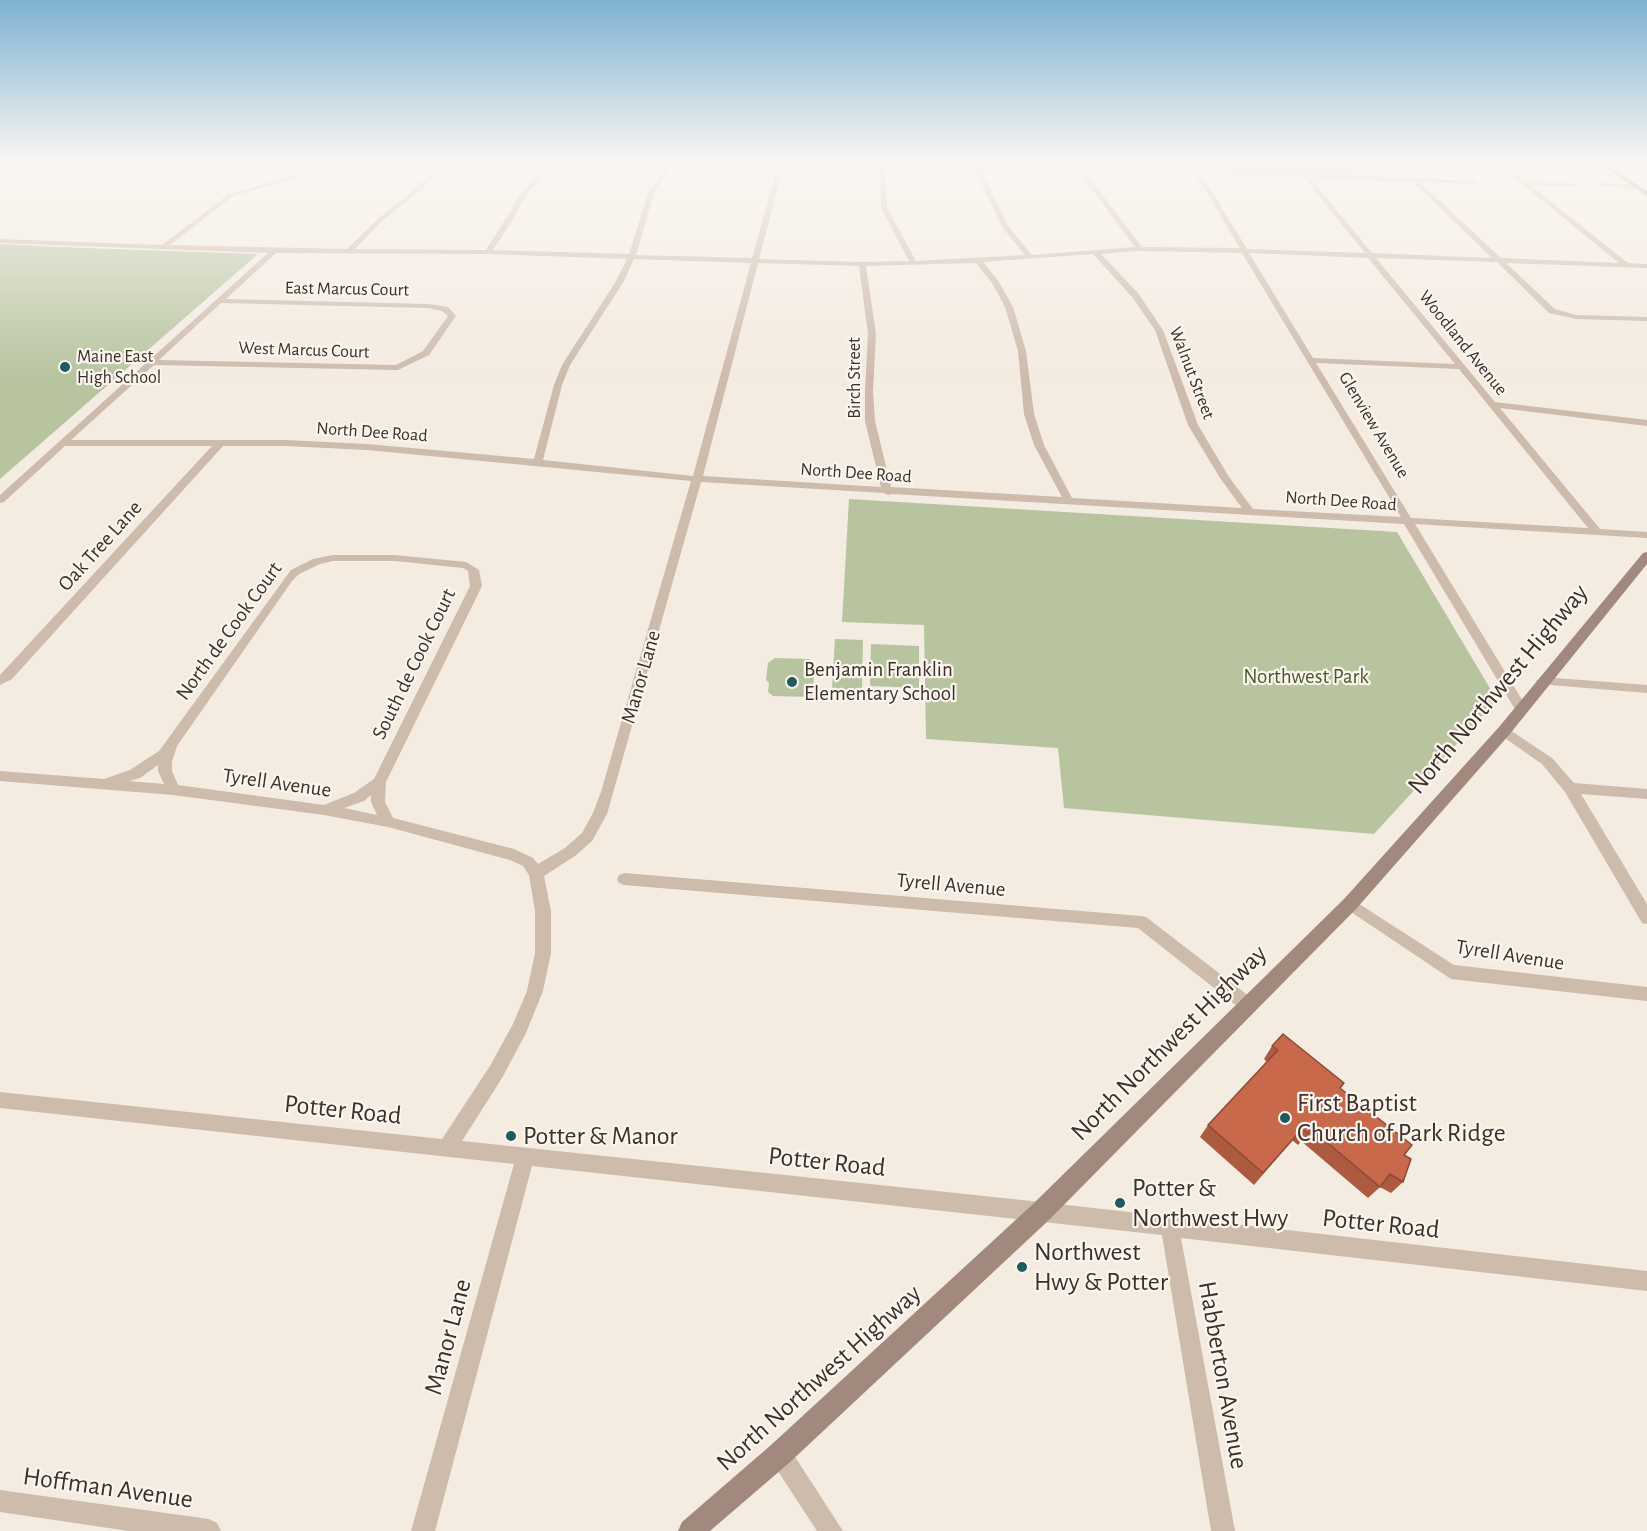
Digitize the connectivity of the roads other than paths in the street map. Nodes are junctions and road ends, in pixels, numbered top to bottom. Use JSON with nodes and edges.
{"nodes":[{"id":1,"x":178,"y":235,"type":"edge"},
{"id":2,"x":365,"y":235,"type":"edge"},
{"id":3,"x":499,"y":235,"type":"edge"},
{"id":4,"x":640,"y":235,"type":"edge"},
{"id":5,"x":762,"y":235,"type":"edge"},
{"id":6,"x":899,"y":235,"type":"edge"},
{"id":7,"x":1012,"y":235,"type":"edge"},
{"id":8,"x":1130,"y":235,"type":"edge"},
{"id":9,"x":1236,"y":235,"type":"edge"},
{"id":10,"x":1353,"y":235,"type":"edge"},
{"id":11,"x":1473,"y":235,"type":"edge"},
{"id":12,"x":1590,"y":235,"type":"edge"},
{"id":13,"x":0,"y":241,"type":"edge"},
{"id":14,"x":162,"y":248,"type":"junction"},
{"id":15,"x":1140,"y":249,"type":"junction"},
{"id":16,"x":1245,"y":250,"type":"junction"},
{"id":17,"x":274,"y":251,"type":"junction"},
{"id":18,"x":1094,"y":251,"type":"junction"},
{"id":19,"x":348,"y":252,"type":"junction"},
{"id":20,"x":488,"y":252,"type":"junction"},
{"id":21,"x":1369,"y":255,"type":"junction"},
{"id":22,"x":1029,"y":256,"type":"junction"},
{"id":23,"x":632,"y":257,"type":"junction"},
{"id":24,"x":1499,"y":260,"type":"junction"},
{"id":25,"x":978,"y":261,"type":"junction"},
{"id":26,"x":755,"y":262,"type":"junction"},
{"id":27,"x":914,"y":263,"type":"junction"},
{"id":28,"x":862,"y":264,"type":"junction"},
{"id":29,"x":1628,"y":266,"type":"junction"},
{"id":30,"x":1647,"y":266,"type":"edge"},
{"id":31,"x":220,"y":301,"type":"junction"},
{"id":32,"x":1647,"y":319,"type":"edge"},
{"id":33,"x":441,"y":332,"type":"joint"},
{"id":34,"x":1311,"y":360,"type":"junction"},
{"id":35,"x":150,"y":362,"type":"junction"},
{"id":36,"x":1462,"y":367,"type":"junction"},
{"id":37,"x":1492,"y":404,"type":"junction"},
{"id":38,"x":1647,"y":423,"type":"edge"},
{"id":39,"x":64,"y":443,"type":"junction"},
{"id":40,"x":220,"y":443,"type":"junction"},
{"id":41,"x":538,"y":462,"type":"junction"},
{"id":42,"x":697,"y":480,"type":"junction"},
{"id":43,"x":888,"y":492,"type":"junction"},
{"id":44,"x":0,"y":500,"type":"edge"},
{"id":45,"x":1069,"y":502,"type":"junction"},
{"id":46,"x":1250,"y":512,"type":"junction"},
{"id":47,"x":1410,"y":522,"type":"junction"},
{"id":48,"x":1597,"y":532,"type":"junction"},
{"id":49,"x":1647,"y":535,"type":"edge"},
{"id":50,"x":1647,"y":556,"type":"edge"},
{"id":51,"x":395,"y":558,"type":"joint"},
{"id":52,"x":4,"y":679,"type":"edge"},
{"id":53,"x":1542,"y":681,"type":"junction"},
{"id":54,"x":1647,"y":689,"type":"edge"},
{"id":55,"x":0,"y":694,"type":"edge"},
{"id":56,"x":1521,"y":708,"type":"junction"},
{"id":57,"x":1504,"y":731,"type":"junction"},
{"id":58,"x":177,"y":738,"type":"junction"},
{"id":59,"x":0,"y":776,"type":"edge"},
{"id":60,"x":379,"y":782,"type":"junction"},
{"id":61,"x":106,"y":784,"type":"junction"},
{"id":62,"x":1570,"y":788,"type":"junction"},
{"id":63,"x":173,"y":790,"type":"junction"},
{"id":64,"x":1647,"y":794,"type":"edge"},
{"id":65,"x":324,"y":810,"type":"junction"},
{"id":66,"x":388,"y":822,"type":"junction"},
{"id":67,"x":536,"y":873,"type":"junction"},
{"id":68,"x":624,"y":879,"type":"dead end"},
{"id":69,"x":1350,"y":904,"type":"junction"},
{"id":70,"x":1647,"y":918,"type":"edge"},
{"id":71,"x":1647,"y":994,"type":"edge"},
{"id":72,"x":1248,"y":1005,"type":"junction"},
{"id":73,"x":0,"y":1100,"type":"edge"},
{"id":74,"x":447,"y":1148,"type":"junction"},
{"id":75,"x":525,"y":1157,"type":"junction"},
{"id":76,"x":1041,"y":1212,"type":"junction"},
{"id":77,"x":1170,"y":1228,"type":"junction"},
{"id":78,"x":1647,"y":1281,"type":"edge"},
{"id":79,"x":780,"y":1454,"type":"junction"},
{"id":80,"x":0,"y":1501,"type":"edge"},
{"id":81,"x":208,"y":1531,"type":"edge"},
{"id":82,"x":423,"y":1531,"type":"edge"},
{"id":83,"x":691,"y":1531,"type":"edge"},
{"id":84,"x":831,"y":1531,"type":"edge"},
{"id":85,"x":1223,"y":1531,"type":"edge"}],
"edges":[{"from":1,"to":14,"type":"street"},
{"from":2,"to":19,"type":"street"},
{"from":3,"to":20,"type":"street"},
{"from":4,"to":23,"type":"street"},
{"from":5,"to":26,"type":"street","name":"Manor Lane"},
{"from":6,"to":27,"type":"street"},
{"from":7,"to":22,"type":"street"},
{"from":8,"to":15,"type":"street"},
{"from":9,"to":16,"type":"street","name":"Glenview Avenue"},
{"from":10,"to":21,"type":"street","name":"Woodland Avenue"},
{"from":11,"to":24,"type":"street"},
{"from":12,"to":29,"type":"street"},
{"from":13,"to":14,"type":"street"},
{"from":14,"to":17,"type":"street"},
{"from":15,"to":16,"type":"street"},
{"from":15,"to":18,"type":"street"},
{"from":16,"to":21,"type":"street"},
{"from":16,"to":34,"type":"street","name":"Glenview Avenue"},
{"from":17,"to":19,"type":"street"},
{"from":17,"to":31,"type":"street"},
{"from":18,"to":22,"type":"street"},
{"from":18,"to":46,"type":"street","name":"Walnut Street"},
{"from":19,"to":20,"type":"street"},
{"from":20,"to":23,"type":"street"},
{"from":21,"to":24,"type":"street"},
{"from":21,"to":36,"type":"street","name":"Woodland Avenue"},
{"from":22,"to":25,"type":"street"},
{"from":23,"to":26,"type":"street"},
{"from":23,"to":41,"type":"street"},
{"from":24,"to":29,"type":"street"},
{"from":24,"to":32,"type":"street"},
{"from":25,"to":27,"type":"street"},
{"from":25,"to":45,"type":"street"},
{"from":26,"to":28,"type":"street"},
{"from":26,"to":42,"type":"street","name":"Manor Lane"},
{"from":27,"to":28,"type":"street"},
{"from":28,"to":43,"type":"street","name":"Birch Street"},
{"from":29,"to":30,"type":"street"},
{"from":31,"to":33,"type":"street","name":"East Marcus Court"},
{"from":31,"to":35,"type":"street"},
{"from":33,"to":35,"type":"street","name":"West Marcus Court"},
{"from":34,"to":36,"type":"street"},
{"from":34,"to":47,"type":"street","name":"Glenview Avenue"},
{"from":35,"to":39,"type":"street"},
{"from":36,"to":37,"type":"street","name":"Woodland Avenue"},
{"from":37,"to":38,"type":"street"},
{"from":37,"to":48,"type":"street","name":"Woodland Avenue"},
{"from":39,"to":40,"type":"street","name":"North Dee Road"},
{"from":39,"to":44,"type":"street"},
{"from":40,"to":41,"type":"street","name":"North Dee Road"},
{"from":40,"to":52,"type":"street","name":"Oak Tree Lane"},
{"from":41,"to":42,"type":"street","name":"North Dee Road"},
{"from":42,"to":43,"type":"street","name":"North Dee Road"},
{"from":42,"to":67,"type":"street","name":"Manor Lane"},
{"from":43,"to":45,"type":"street","name":"North Dee Road"},
{"from":45,"to":46,"type":"street","name":"North Dee Road"},
{"from":46,"to":47,"type":"street","name":"North Dee Road"},
{"from":47,"to":48,"type":"street","name":"North Dee Road"},
{"from":47,"to":56,"type":"street","name":"Glenview Avenue"},
{"from":48,"to":49,"type":"street","name":"North Dee Road"},
{"from":50,"to":53,"type":"main road","name":"North Northwest Highway"},
{"from":51,"to":58,"type":"street","name":"North de Cook Court"},
{"from":51,"to":60,"type":"street","name":"South de Cook Court"},
{"from":52,"to":55,"type":"street","name":"Oak Tree Lane"},
{"from":53,"to":54,"type":"street"},
{"from":53,"to":56,"type":"main road","name":"North Northwest Highway"},
{"from":56,"to":57,"type":"main road","name":"North Northwest Highway"},
{"from":57,"to":62,"type":"street"},
{"from":57,"to":69,"type":"main road","name":"North Northwest Highway"},
{"from":58,"to":61,"type":"street","name":"North de Cook Court"},
{"from":58,"to":63,"type":"street","name":"North de Cook Court"},
{"from":59,"to":61,"type":"street","name":"Tyrell Avenue"},
{"from":60,"to":65,"type":"street","name":"South de Cook Court"},
{"from":60,"to":66,"type":"street"},
{"from":61,"to":63,"type":"street","name":"Tyrell Avenue"},
{"from":62,"to":64,"type":"street"},
{"from":62,"to":70,"type":"street"},
{"from":63,"to":65,"type":"street","name":"Tyrell Avenue"},
{"from":65,"to":66,"type":"street","name":"Tyrell Avenue"},
{"from":66,"to":67,"type":"street","name":"Tyrell Avenue"},
{"from":67,"to":74,"type":"street"},
{"from":68,"to":72,"type":"street","name":"Tyrell Avenue"},
{"from":69,"to":71,"type":"street","name":"Tyrell Avenue"},
{"from":69,"to":72,"type":"main road","name":"North Northwest Highway"},
{"from":72,"to":76,"type":"main road","name":"North Northwest Highway"},
{"from":73,"to":74,"type":"street","name":"Potter Road"},
{"from":74,"to":75,"type":"street","name":"Potter Road"},
{"from":75,"to":76,"type":"street","name":"Potter Road"},
{"from":75,"to":82,"type":"street","name":"Manor Lane"},
{"from":76,"to":77,"type":"street","name":"Potter Road"},
{"from":76,"to":79,"type":"main road","name":"North Northwest Highway"},
{"from":77,"to":78,"type":"street","name":"Potter Road"},
{"from":77,"to":85,"type":"street","name":"Habberton Avenue"},
{"from":79,"to":83,"type":"main road","name":"North Northwest Highway"},
{"from":79,"to":84,"type":"street"},
{"from":80,"to":81,"type":"street","name":"Hoffman Avenue"}]}
